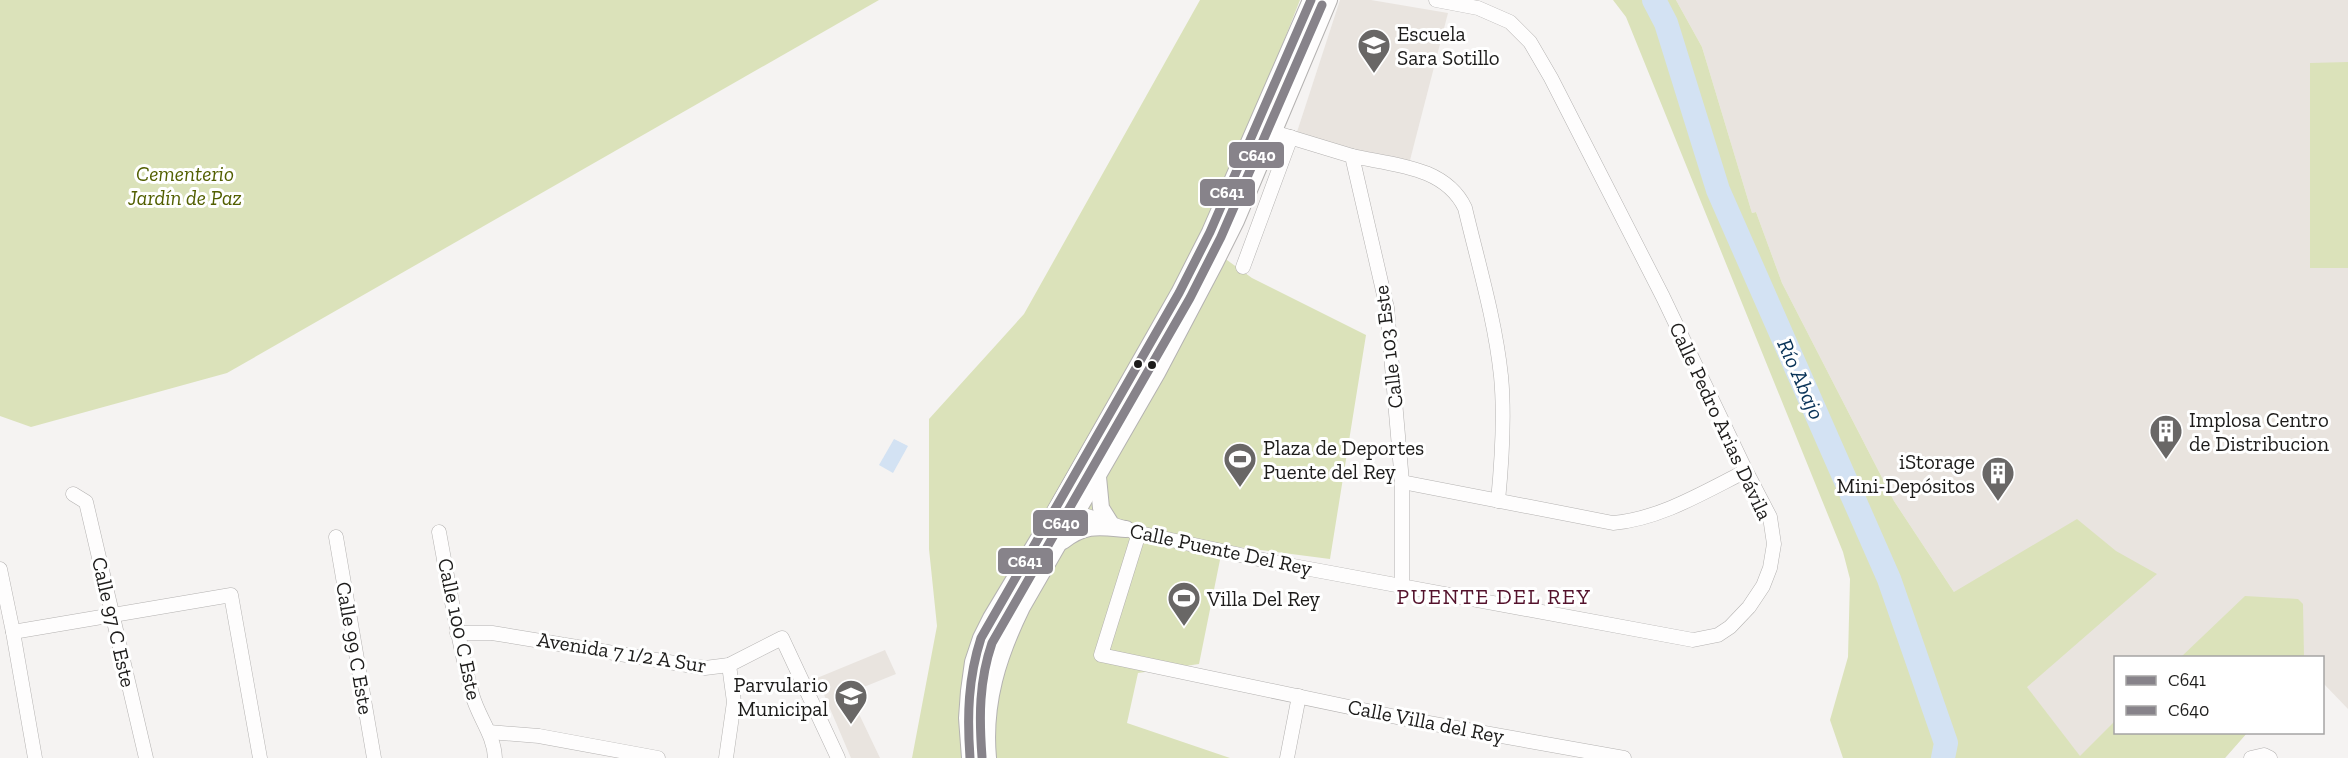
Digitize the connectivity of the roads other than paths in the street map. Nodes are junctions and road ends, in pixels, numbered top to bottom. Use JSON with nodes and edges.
{"nodes":[{"id":1,"x":1311,"y":0,"type":"edge"},
{"id":2,"x":1329,"y":0,"type":"edge"},
{"id":3,"x":1436,"y":0,"type":"edge"},
{"id":4,"x":1273,"y":132,"type":"junction"},
{"id":5,"x":1291,"y":137,"type":"junction"},
{"id":6,"x":1352,"y":156,"type":"junction"},
{"id":7,"x":1243,"y":267,"type":"dead end"},
{"id":8,"x":1746,"y":471,"type":"junction"},
{"id":9,"x":1098,"y":475,"type":"junction"},
{"id":10,"x":1402,"y":482,"type":"junction"},
{"id":11,"x":73,"y":494,"type":"dead end"},
{"id":12,"x":1498,"y":501,"type":"junction"},
{"id":13,"x":1078,"y":513,"type":"junction"},
{"id":14,"x":1125,"y":529,"type":"junction"},
{"id":15,"x":440,"y":532,"type":"dead end"},
{"id":16,"x":336,"y":537,"type":"dead end"},
{"id":17,"x":1060,"y":543,"type":"junction"},
{"id":18,"x":0,"y":569,"type":"edge"},
{"id":19,"x":1402,"y":587,"type":"junction"},
{"id":20,"x":113,"y":616,"type":"junction"},
{"id":21,"x":13,"y":632,"type":"junction"},
{"id":22,"x":457,"y":633,"type":"junction"},
{"id":23,"x":974,"y":662,"type":"junction"},
{"id":24,"x":729,"y":665,"type":"junction"},
{"id":25,"x":1299,"y":696,"type":"junction"},
{"id":26,"x":489,"y":732,"type":"junction"},
{"id":27,"x":34,"y":758,"type":"edge"},
{"id":28,"x":146,"y":758,"type":"edge"},
{"id":29,"x":260,"y":758,"type":"edge"},
{"id":30,"x":374,"y":758,"type":"edge"},
{"id":31,"x":495,"y":758,"type":"edge"},
{"id":32,"x":658,"y":758,"type":"edge"},
{"id":33,"x":726,"y":758,"type":"edge"},
{"id":34,"x":838,"y":758,"type":"edge"},
{"id":35,"x":970,"y":758,"type":"edge"},
{"id":36,"x":988,"y":758,"type":"edge"},
{"id":37,"x":1287,"y":758,"type":"edge"},
{"id":38,"x":1624,"y":758,"type":"edge"},
{"id":39,"x":2251,"y":758,"type":"edge"},
{"id":40,"x":2271,"y":758,"type":"edge"}],
"edges":[{"from":1,"to":23,"type":"main road"},
{"from":2,"to":4,"type":"main road"},
{"from":3,"to":8,"type":"street","name":"Calle Pedro Arias Dávila"},
{"from":4,"to":5,"type":"street"},
{"from":4,"to":9,"type":"main road"},
{"from":5,"to":6,"type":"street"},
{"from":5,"to":7,"type":"street"},
{"from":6,"to":10,"type":"street","name":"Calle 103 Este"},
{"from":6,"to":12,"type":"street"},
{"from":8,"to":12,"type":"street"},
{"from":8,"to":19,"type":"street","name":"Calle Pedro Arias Dávila"},
{"from":9,"to":13,"type":"main road"},
{"from":9,"to":14,"type":"main road"},
{"from":10,"to":12,"type":"street"},
{"from":10,"to":19,"type":"street","name":"Calle 103 Este"},
{"from":11,"to":20,"type":"street","name":"Calle 97 C Este"},
{"from":13,"to":14,"type":"street","name":"Calle Puente Del Rey"},
{"from":13,"to":17,"type":"main road"},
{"from":13,"to":23,"type":"main road"},
{"from":14,"to":17,"type":"main road"},
{"from":14,"to":19,"type":"street","name":"Calle Puente Del Rey"},
{"from":14,"to":25,"type":"street","name":"Calle Villa del Rey"},
{"from":15,"to":22,"type":"street","name":"Calle 100 C Este"},
{"from":16,"to":30,"type":"street","name":"Calle 99 C Este"},
{"from":17,"to":36,"type":"main road"},
{"from":18,"to":21,"type":"street"},
{"from":20,"to":21,"type":"street"},
{"from":20,"to":28,"type":"street","name":"Calle 97 C Este"},
{"from":20,"to":29,"type":"street"},
{"from":21,"to":27,"type":"street"},
{"from":22,"to":24,"type":"street","name":"Avenida 7 1/2 A Sur"},
{"from":22,"to":26,"type":"street","name":"Calle 100 C Este"},
{"from":23,"to":35,"type":"main road"},
{"from":24,"to":33,"type":"street"},
{"from":24,"to":34,"type":"street","name":"Avenida 7 1/2 A Sur"},
{"from":25,"to":37,"type":"street"},
{"from":25,"to":38,"type":"street","name":"Calle Villa del Rey"},
{"from":26,"to":31,"type":"street","name":"Calle 100 C Este"},
{"from":26,"to":32,"type":"street"},
{"from":39,"to":40,"type":"street"}]}
